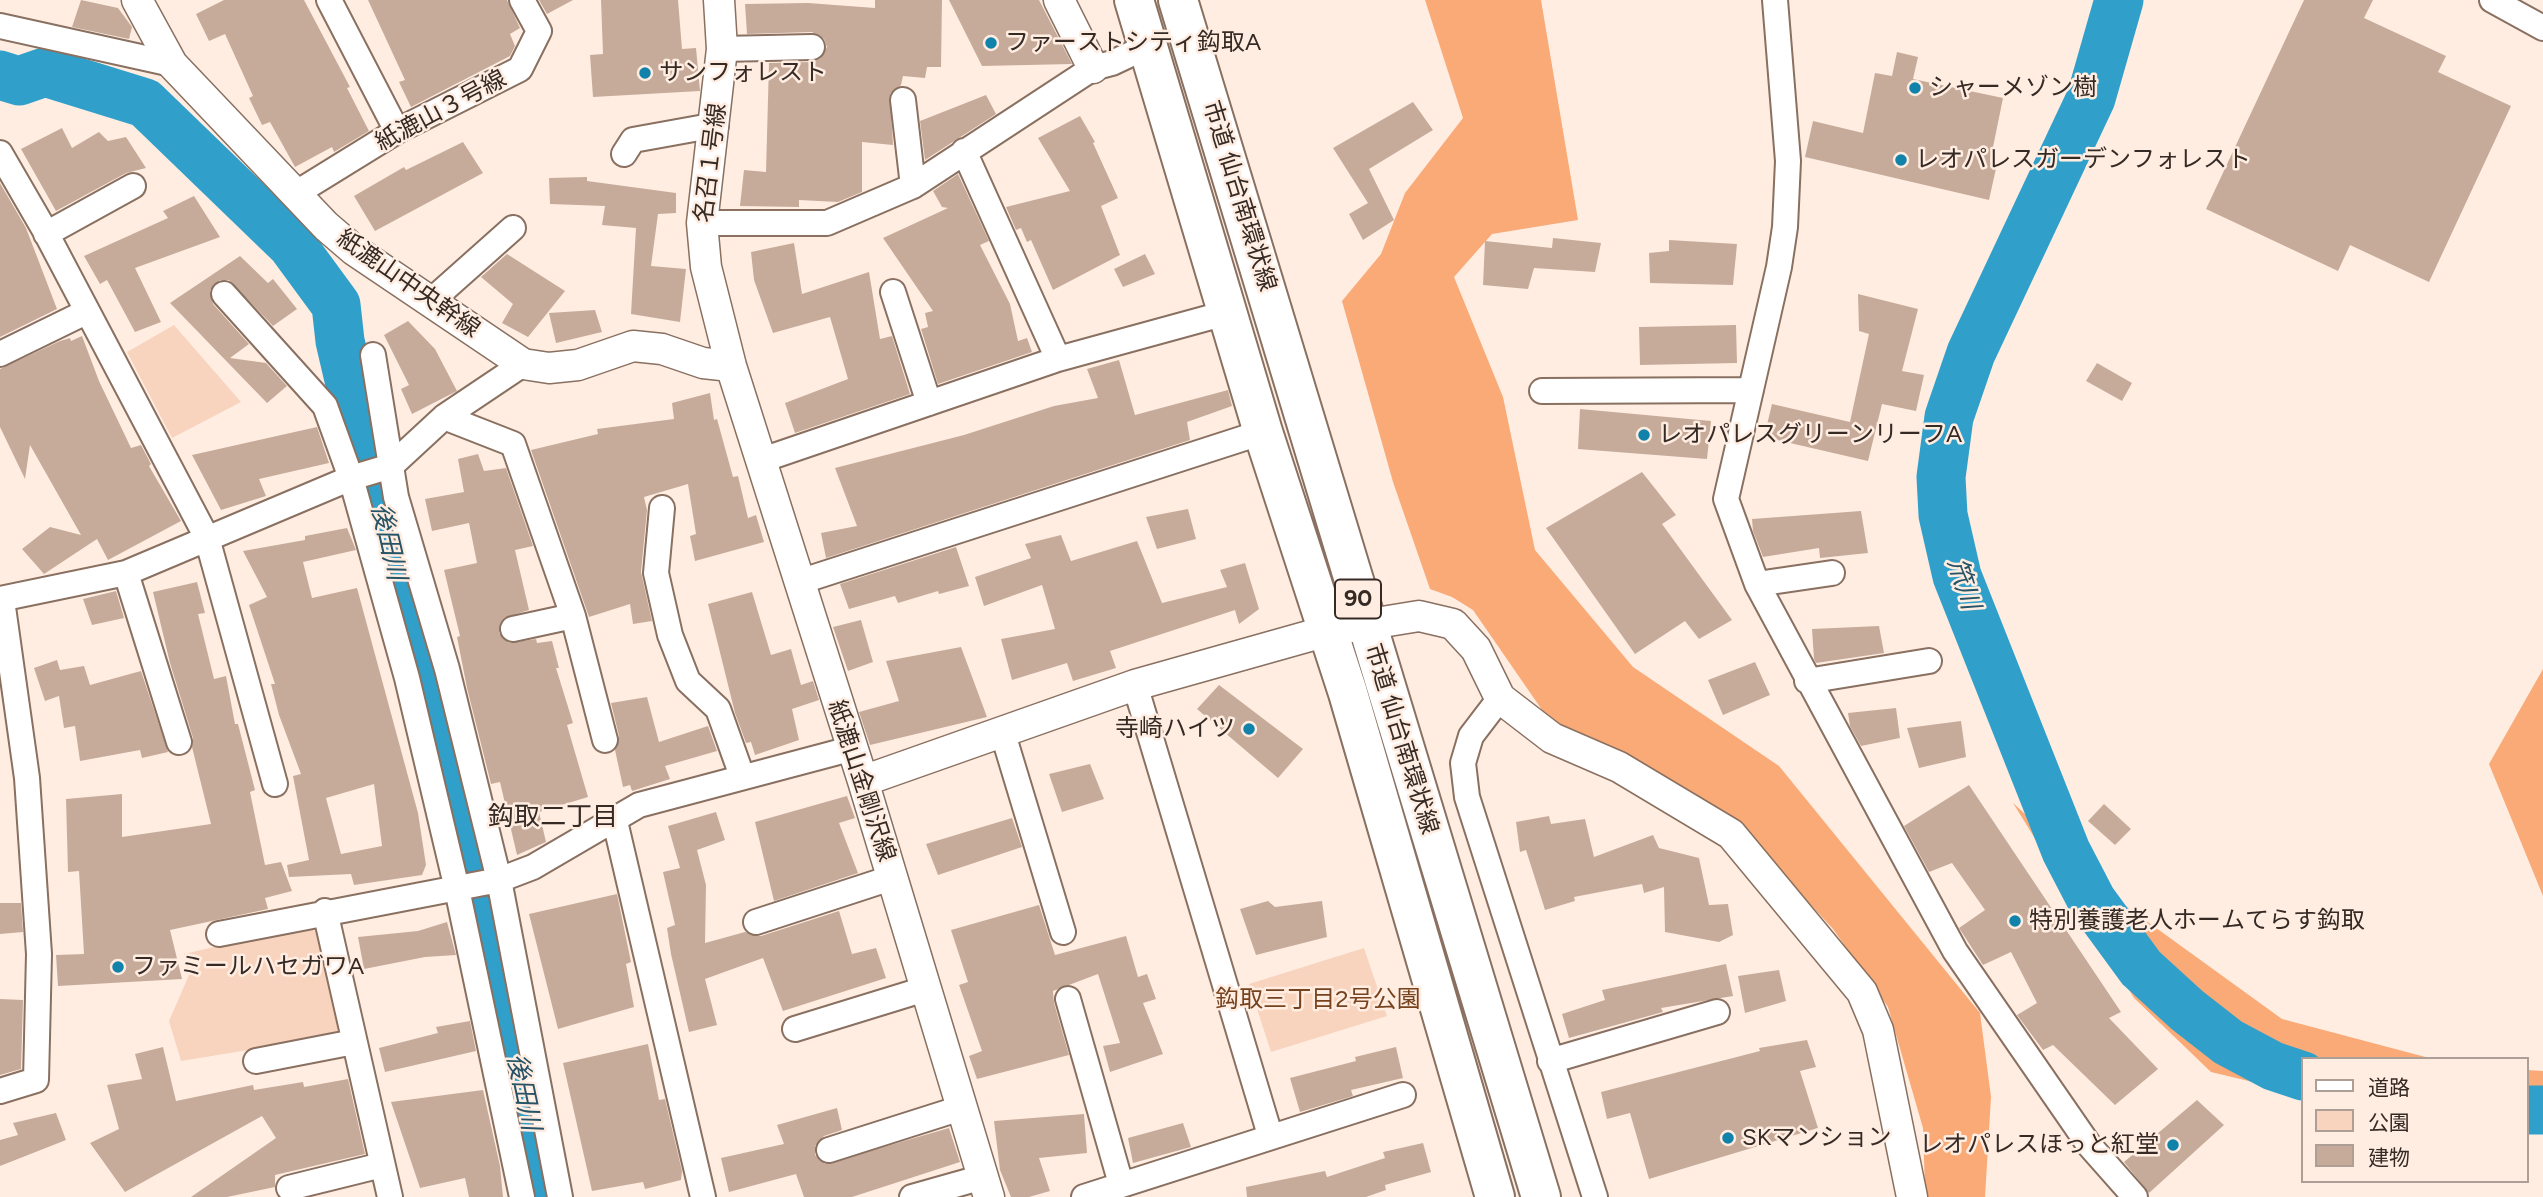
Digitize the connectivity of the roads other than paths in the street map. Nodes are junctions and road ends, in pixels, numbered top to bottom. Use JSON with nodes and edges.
{"nodes":[{"id":1,"x":137,"y":0,"type":"edge"},
{"id":2,"x":329,"y":0,"type":"edge"},
{"id":3,"x":522,"y":0,"type":"edge"},
{"id":4,"x":719,"y":0,"type":"edge"},
{"id":5,"x":1059,"y":0,"type":"edge"},
{"id":6,"x":1134,"y":0,"type":"edge"},
{"id":7,"x":1178,"y":0,"type":"edge"},
{"id":8,"x":1775,"y":0,"type":"edge"},
{"id":9,"x":2492,"y":0,"type":"edge"},
{"id":10,"x":2524,"y":7,"type":"edge"},
{"id":11,"x":0,"y":26,"type":"edge"},
{"id":12,"x":2543,"y":28,"type":"edge"},
{"id":13,"x":1148,"y":46,"type":"junction"},
{"id":14,"x":812,"y":47,"type":"dead end"},
{"id":15,"x":722,"y":49,"type":"junction"},
{"id":16,"x":172,"y":64,"type":"junction"},
{"id":17,"x":1093,"y":68,"type":"junction"},
{"id":18,"x":903,"y":100,"type":"dead end"},
{"id":19,"x":716,"y":125,"type":"junction"},
{"id":20,"x":397,"y":131,"type":"junction"},
{"id":21,"x":964,"y":151,"type":"junction"},
{"id":22,"x":0,"y":153,"type":"edge"},
{"id":23,"x":624,"y":154,"type":"dead end"},
{"id":24,"x":133,"y":186,"type":"dead end"},
{"id":25,"x":913,"y":186,"type":"junction"},
{"id":26,"x":295,"y":194,"type":"junction"},
{"id":27,"x":702,"y":223,"type":"junction"},
{"id":28,"x":513,"y":228,"type":"dead end"},
{"id":29,"x":46,"y":234,"type":"junction"},
{"id":30,"x":892,"y":292,"type":"dead end"},
{"id":31,"x":224,"y":294,"type":"dead end"},
{"id":32,"x":431,"y":301,"type":"junction"},
{"id":33,"x":86,"y":312,"type":"junction"},
{"id":34,"x":1226,"y":313,"type":"junction"},
{"id":35,"x":0,"y":354,"type":"edge"},
{"id":36,"x":373,"y":355,"type":"dead end"},
{"id":37,"x":1058,"y":359,"type":"junction"},
{"id":38,"x":523,"y":364,"type":"junction"},
{"id":39,"x":731,"y":366,"type":"junction"},
{"id":40,"x":1751,"y":390,"type":"junction"},
{"id":41,"x":1542,"y":391,"type":"dead end"},
{"id":42,"x":929,"y":403,"type":"junction"},
{"id":43,"x":444,"y":417,"type":"junction"},
{"id":44,"x":1263,"y":432,"type":"junction"},
{"id":45,"x":762,"y":460,"type":"junction"},
{"id":46,"x":371,"y":472,"type":"junction"},
{"id":47,"x":662,"y":508,"type":"dead end"},
{"id":48,"x":207,"y":538,"type":"junction"},
{"id":49,"x":126,"y":573,"type":"junction"},
{"id":50,"x":1832,"y":573,"type":"dead end"},
{"id":51,"x":799,"y":582,"type":"junction"},
{"id":52,"x":1757,"y":584,"type":"junction"},
{"id":53,"x":1,"y":599,"type":"edge"},
{"id":54,"x":573,"y":616,"type":"junction"},
{"id":55,"x":1365,"y":622,"type":"junction"},
{"id":56,"x":513,"y":629,"type":"dead end"},
{"id":57,"x":1327,"y":631,"type":"junction"},
{"id":58,"x":1929,"y":661,"type":"dead end"},
{"id":59,"x":1807,"y":681,"type":"junction"},
{"id":60,"x":1135,"y":685,"type":"junction"},
{"id":61,"x":1500,"y":698,"type":"junction"},
{"id":62,"x":1003,"y":734,"type":"junction"},
{"id":63,"x":605,"y":740,"type":"dead end"},
{"id":64,"x":179,"y":742,"type":"dead end"},
{"id":65,"x":850,"y":749,"type":"junction"},
{"id":66,"x":742,"y":776,"type":"junction"},
{"id":67,"x":863,"y":781,"type":"junction"},
{"id":68,"x":275,"y":784,"type":"dead end"},
{"id":69,"x":614,"y":817,"type":"junction"},
{"id":70,"x":891,"y":878,"type":"junction"},
{"id":71,"x":479,"y":884,"type":"junction"},
{"id":72,"x":325,"y":911,"type":"junction"},
{"id":73,"x":756,"y":922,"type":"dead end"},
{"id":74,"x":1063,"y":932,"type":"dead end"},
{"id":75,"x":219,"y":934,"type":"dead end"},
{"id":76,"x":925,"y":989,"type":"junction"},
{"id":77,"x":1068,"y":999,"type":"dead end"},
{"id":78,"x":1717,"y":1012,"type":"dead end"},
{"id":79,"x":795,"y":1029,"type":"dead end"},
{"id":80,"x":355,"y":1042,"type":"junction"},
{"id":81,"x":257,"y":1061,"type":"dead end"},
{"id":82,"x":1550,"y":1061,"type":"junction"},
{"id":83,"x":0,"y":1091,"type":"edge"},
{"id":84,"x":1403,"y":1095,"type":"dead end"},
{"id":85,"x":961,"y":1108,"type":"junction"},
{"id":86,"x":1270,"y":1135,"type":"junction"},
{"id":87,"x":829,"y":1150,"type":"dead end"},
{"id":88,"x":382,"y":1165,"type":"junction"},
{"id":89,"x":1121,"y":1184,"type":"junction"},
{"id":90,"x":986,"y":1187,"type":"edge"},
{"id":91,"x":289,"y":1188,"type":"dead end"},
{"id":92,"x":390,"y":1197,"type":"edge"},
{"id":93,"x":523,"y":1197,"type":"edge"},
{"id":94,"x":559,"y":1197,"type":"edge"},
{"id":95,"x":703,"y":1197,"type":"edge"},
{"id":96,"x":912,"y":1197,"type":"edge"},
{"id":97,"x":1084,"y":1197,"type":"edge"},
{"id":98,"x":1495,"y":1197,"type":"edge"},
{"id":99,"x":1541,"y":1197,"type":"edge"},
{"id":100,"x":1595,"y":1197,"type":"edge"},
{"id":101,"x":1912,"y":1197,"type":"edge"},
{"id":102,"x":2135,"y":1197,"type":"edge"}],
"edges":[{"from":1,"to":16,"type":"street","name":"紙漉山中央幹線"},
{"from":2,"to":20,"type":"street"},
{"from":3,"to":20,"type":"street","name":"紙漉山３号線"},
{"from":4,"to":15,"type":"street","name":"名召１号線"},
{"from":5,"to":17,"type":"street"},
{"from":6,"to":13,"type":"main road","name":"市道 仙台南環状線","number":"90"},
{"from":7,"to":55,"type":"main road","name":"市道 仙台南環状線","number":"90"},
{"from":8,"to":40,"type":"street"},
{"from":9,"to":10,"type":"street"},
{"from":10,"to":12,"type":"street"},
{"from":11,"to":16,"type":"street"},
{"from":13,"to":17,"type":"street"},
{"from":13,"to":34,"type":"main road","name":"市道 仙台南環状線","number":"90"},
{"from":14,"to":15,"type":"street"},
{"from":15,"to":19,"type":"street","name":"名召１号線"},
{"from":16,"to":26,"type":"street","name":"紙漉山中央幹線"},
{"from":17,"to":21,"type":"street"},
{"from":18,"to":25,"type":"street"},
{"from":19,"to":23,"type":"street"},
{"from":19,"to":27,"type":"street","name":"名召１号線"},
{"from":20,"to":26,"type":"street","name":"紙漉山３号線"},
{"from":21,"to":25,"type":"street"},
{"from":21,"to":37,"type":"street"},
{"from":22,"to":29,"type":"street"},
{"from":24,"to":29,"type":"street"},
{"from":25,"to":27,"type":"street"},
{"from":26,"to":32,"type":"street","name":"紙漉山中央幹線"},
{"from":27,"to":39,"type":"street","name":"名召１号線"},
{"from":28,"to":32,"type":"street"},
{"from":29,"to":33,"type":"street"},
{"from":30,"to":42,"type":"street"},
{"from":31,"to":46,"type":"street"},
{"from":32,"to":38,"type":"street","name":"紙漉山中央幹線"},
{"from":33,"to":35,"type":"street"},
{"from":33,"to":48,"type":"street"},
{"from":34,"to":37,"type":"street"},
{"from":34,"to":44,"type":"main road","name":"市道 仙台南環状線","number":"90"},
{"from":36,"to":46,"type":"street"},
{"from":37,"to":42,"type":"street"},
{"from":38,"to":39,"type":"street","name":"紙漉山中央幹線"},
{"from":38,"to":43,"type":"street"},
{"from":39,"to":45,"type":"street","name":"紙漉山金剛沢線"},
{"from":40,"to":41,"type":"street"},
{"from":40,"to":52,"type":"street"},
{"from":42,"to":45,"type":"street"},
{"from":43,"to":46,"type":"street"},
{"from":43,"to":54,"type":"street"},
{"from":44,"to":51,"type":"street"},
{"from":44,"to":57,"type":"main road","name":"市道 仙台南環状線","number":"90"},
{"from":45,"to":51,"type":"street","name":"紙漉山金剛沢線"},
{"from":46,"to":48,"type":"street"},
{"from":46,"to":71,"type":"street"},
{"from":46,"to":71,"type":"street"},
{"from":47,"to":66,"type":"street"},
{"from":48,"to":49,"type":"street"},
{"from":48,"to":68,"type":"street"},
{"from":49,"to":53,"type":"street"},
{"from":49,"to":64,"type":"street"},
{"from":50,"to":52,"type":"street"},
{"from":51,"to":65,"type":"street","name":"紙漉山金剛沢線"},
{"from":52,"to":59,"type":"street"},
{"from":53,"to":83,"type":"street"},
{"from":54,"to":56,"type":"street"},
{"from":54,"to":63,"type":"street"},
{"from":55,"to":57,"type":"street"},
{"from":55,"to":61,"type":"street"},
{"from":55,"to":99,"type":"main road","name":"市道 仙台南環状線","number":"90"},
{"from":57,"to":60,"type":"street"},
{"from":57,"to":98,"type":"main road","name":"市道 仙台南環状線","number":"90"},
{"from":58,"to":59,"type":"street"},
{"from":59,"to":102,"type":"street"},
{"from":60,"to":62,"type":"street"},
{"from":60,"to":86,"type":"street"},
{"from":61,"to":82,"type":"street"},
{"from":61,"to":101,"type":"street"},
{"from":62,"to":67,"type":"street"},
{"from":62,"to":74,"type":"street"},
{"from":65,"to":66,"type":"street"},
{"from":65,"to":67,"type":"street","name":"紙漉山金剛沢線"},
{"from":66,"to":69,"type":"street"},
{"from":67,"to":70,"type":"street","name":"紙漉山金剛沢線"},
{"from":69,"to":71,"type":"street"},
{"from":69,"to":95,"type":"street"},
{"from":70,"to":73,"type":"street"},
{"from":70,"to":76,"type":"street","name":"紙漉山金剛沢線"},
{"from":71,"to":72,"type":"street"},
{"from":71,"to":93,"type":"street"},
{"from":71,"to":94,"type":"street"},
{"from":72,"to":75,"type":"street"},
{"from":72,"to":80,"type":"street"},
{"from":76,"to":79,"type":"street"},
{"from":76,"to":85,"type":"street","name":"紙漉山金剛沢線"},
{"from":77,"to":89,"type":"street"},
{"from":78,"to":82,"type":"street"},
{"from":80,"to":81,"type":"street"},
{"from":80,"to":88,"type":"street"},
{"from":82,"to":100,"type":"street"},
{"from":84,"to":86,"type":"street"},
{"from":85,"to":87,"type":"street"},
{"from":85,"to":90,"type":"street","name":"紙漉山金剛沢線"},
{"from":86,"to":89,"type":"street"},
{"from":88,"to":91,"type":"street"},
{"from":88,"to":92,"type":"street"},
{"from":89,"to":97,"type":"street"},
{"from":90,"to":96,"type":"street"}]}
